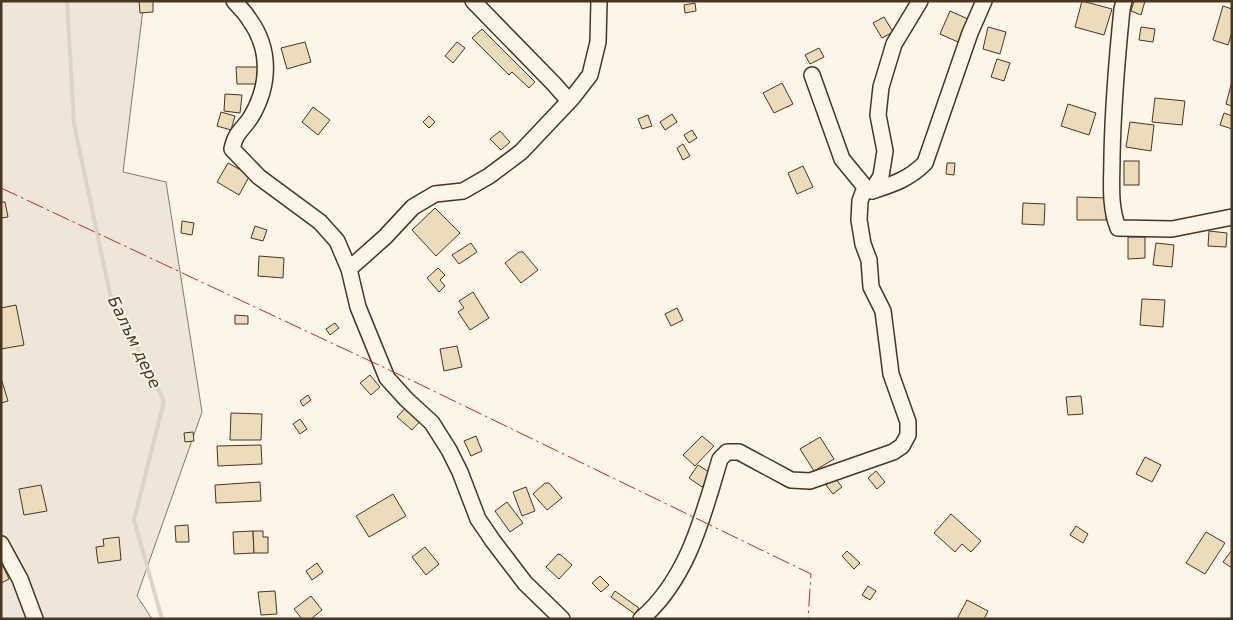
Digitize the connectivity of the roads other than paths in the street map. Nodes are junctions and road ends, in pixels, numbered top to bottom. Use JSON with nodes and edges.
{"nodes":[{"id":1,"x":234,"y":1,"type":"edge"},
{"id":2,"x":473,"y":1,"type":"edge"},
{"id":3,"x":599,"y":1,"type":"edge"},
{"id":4,"x":920,"y":1,"type":"edge"},
{"id":5,"x":984,"y":1,"type":"edge"},
{"id":6,"x":1124,"y":1,"type":"edge"},
{"id":7,"x":812,"y":74,"type":"dead end"},
{"id":8,"x":569,"y":101,"type":"junction"},
{"id":9,"x":868,"y":189,"type":"junction"},
{"id":10,"x":1232,"y":217,"type":"edge"},
{"id":11,"x":349,"y":269,"type":"junction"},
{"id":12,"x":1,"y":544,"type":"edge"},
{"id":13,"x":35,"y":619,"type":"edge"},
{"id":14,"x":562,"y":619,"type":"edge"},
{"id":15,"x":640,"y":619,"type":"edge"}],
"edges":[{"from":1,"to":11,"type":"street"},
{"from":2,"to":8,"type":"street"},
{"from":3,"to":8,"type":"street"},
{"from":4,"to":9,"type":"street"},
{"from":5,"to":9,"type":"street"},
{"from":6,"to":10,"type":"street"},
{"from":7,"to":9,"type":"street"},
{"from":8,"to":11,"type":"street"},
{"from":9,"to":15,"type":"street"},
{"from":11,"to":14,"type":"street"},
{"from":12,"to":13,"type":"street"}]}
